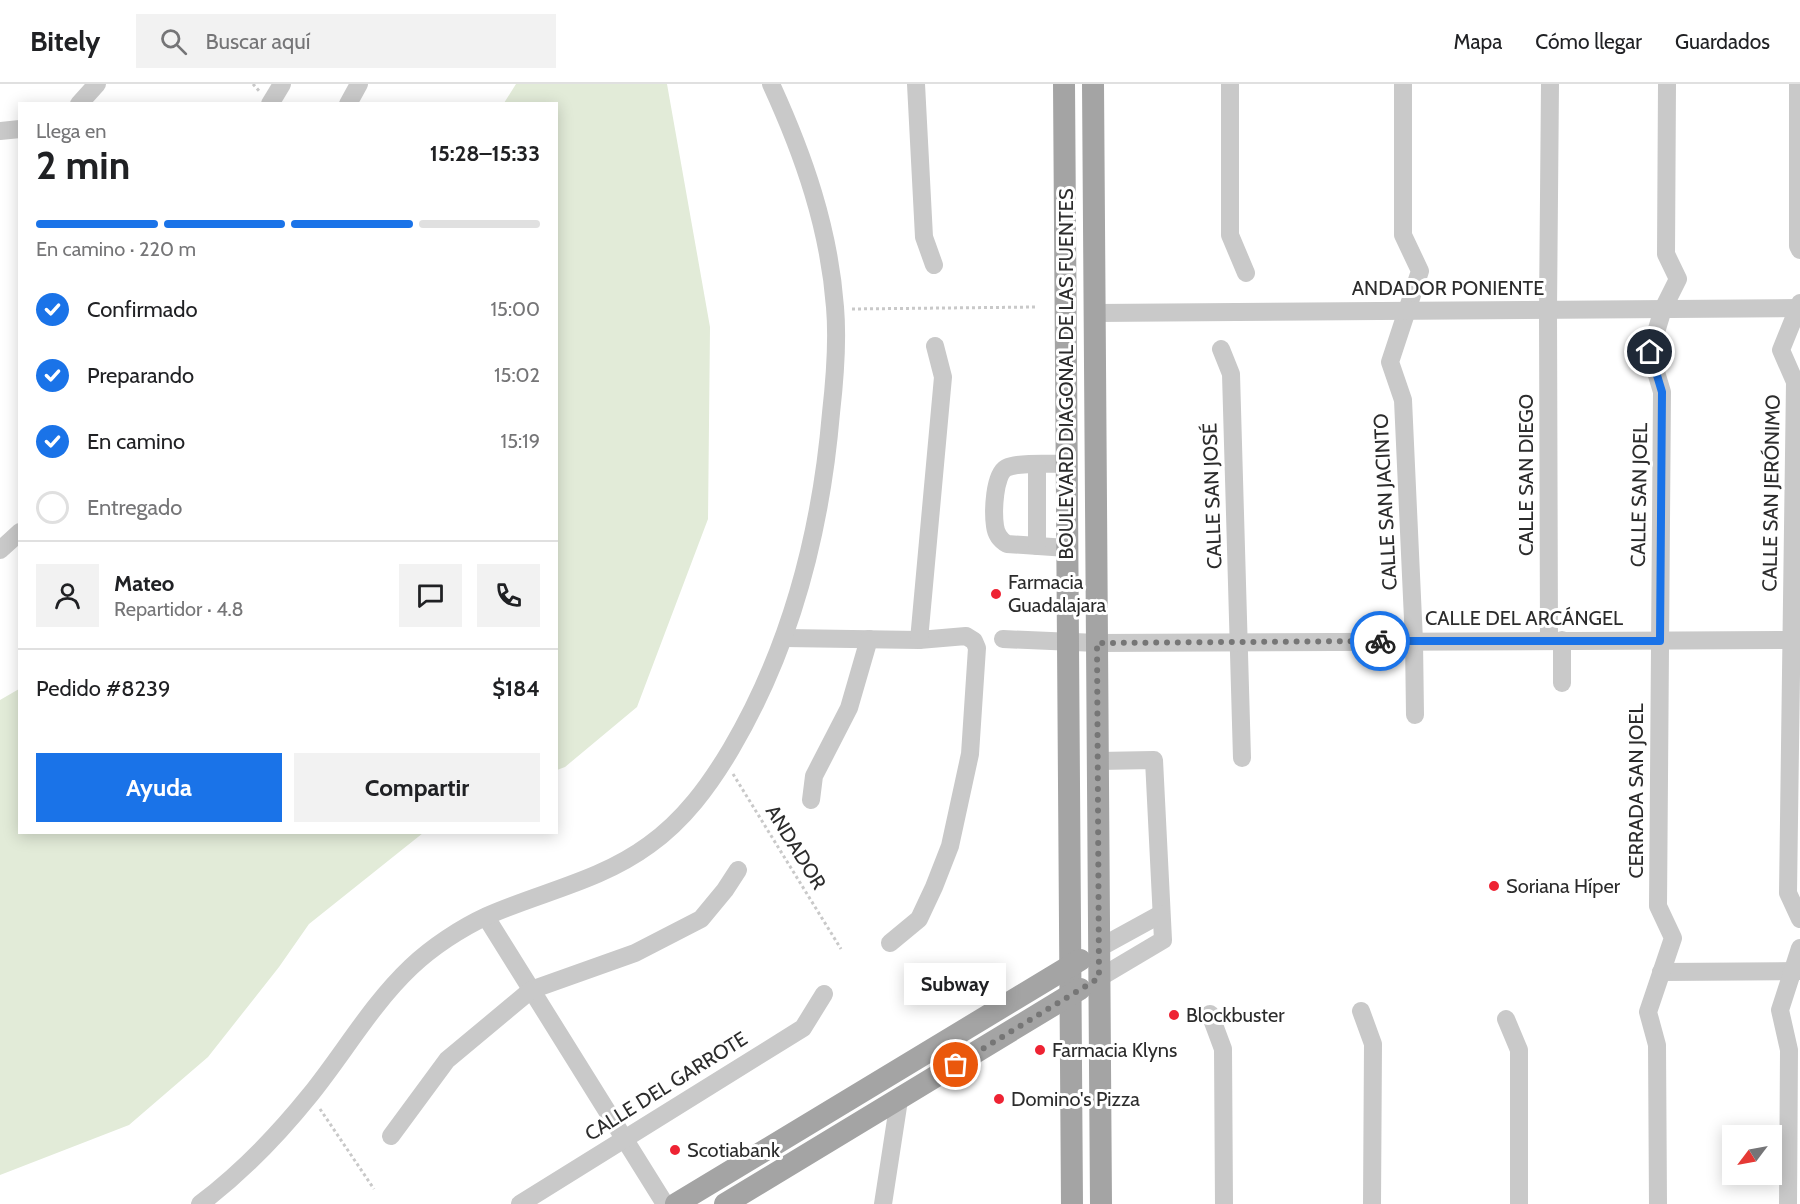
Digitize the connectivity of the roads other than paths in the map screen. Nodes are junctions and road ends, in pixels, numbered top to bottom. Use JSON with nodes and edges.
{"nodes":[{"id":1,"x":97,"y":84,"type":"edge"},
{"id":2,"x":282,"y":84,"type":"edge"},
{"id":3,"x":359,"y":84,"type":"edge"},
{"id":4,"x":771,"y":84,"type":"edge"},
{"id":5,"x":916,"y":84,"type":"edge"},
{"id":6,"x":1064,"y":84,"type":"edge"},
{"id":7,"x":1093,"y":84,"type":"edge"},
{"id":8,"x":1230,"y":84,"type":"edge"},
{"id":9,"x":1403,"y":84,"type":"edge"},
{"id":10,"x":1550,"y":84,"type":"edge"},
{"id":11,"x":1667,"y":84,"type":"edge"},
{"id":12,"x":1798,"y":84,"type":"edge"},
{"id":13,"x":81,"y":102,"type":"edge"},
{"id":14,"x":271,"y":102,"type":"edge"},
{"id":15,"x":349,"y":102,"type":"edge"},
{"id":16,"x":18,"y":129,"type":"edge"},
{"id":17,"x":0,"y":131,"type":"edge"},
{"id":18,"x":1800,"y":250,"type":"edge"},
{"id":19,"x":934,"y":265,"type":"dead end"},
{"id":20,"x":1246,"y":273,"type":"dead end"},
{"id":21,"x":1799,"y":306,"type":"edge"},
{"id":22,"x":1663,"y":309,"type":"junction"},
{"id":23,"x":1407,"y":310,"type":"junction"},
{"id":24,"x":1548,"y":310,"type":"junction"},
{"id":25,"x":1095,"y":312,"type":"junction"},
{"id":26,"x":935,"y":346,"type":"dead end"},
{"id":27,"x":1221,"y":349,"type":"dead end"},
{"id":28,"x":1066,"y":464,"type":"junction"},
{"id":29,"x":1037,"y":465,"type":"junction"},
{"id":30,"x":18,"y":534,"type":"edge"},
{"id":31,"x":1037,"y":546,"type":"junction"},
{"id":32,"x":1068,"y":548,"type":"junction"},
{"id":33,"x":0,"y":550,"type":"edge"},
{"id":34,"x":785,"y":638,"type":"junction"},
{"id":35,"x":869,"y":639,"type":"junction"},
{"id":36,"x":1003,"y":639,"type":"dead end"},
{"id":37,"x":919,"y":640,"type":"junction"},
{"id":38,"x":1796,"y":640,"type":"edge"},
{"id":39,"x":1414,"y":641,"type":"junction"},
{"id":40,"x":1555,"y":641,"type":"junction"},
{"id":41,"x":1660,"y":641,"type":"junction"},
{"id":42,"x":1240,"y":642,"type":"junction"},
{"id":43,"x":1068,"y":643,"type":"junction"},
{"id":44,"x":1097,"y":643,"type":"junction"},
{"id":45,"x":1562,"y":683,"type":"dead end"},
{"id":46,"x":1415,"y":715,"type":"dead end"},
{"id":47,"x":1242,"y":758,"type":"dead end"},
{"id":48,"x":1098,"y":761,"type":"junction"},
{"id":49,"x":811,"y":800,"type":"dead end"},
{"id":50,"x":738,"y":870,"type":"dead end"},
{"id":51,"x":1161,"y":914,"type":"junction"},
{"id":52,"x":486,"y":917,"type":"junction"},
{"id":53,"x":1800,"y":919,"type":"edge"},
{"id":54,"x":890,"y":943,"type":"dead end"},
{"id":55,"x":1099,"y":948,"type":"junction"},
{"id":56,"x":1800,"y":948,"type":"edge"},
{"id":57,"x":1070,"y":966,"type":"junction"},
{"id":58,"x":1796,"y":971,"type":"edge"},
{"id":59,"x":1661,"y":972,"type":"junction"},
{"id":60,"x":1099,"y":978,"type":"junction"},
{"id":61,"x":531,"y":990,"type":"junction"},
{"id":62,"x":824,"y":994,"type":"dead end"},
{"id":63,"x":1070,"y":994,"type":"junction"},
{"id":64,"x":1361,"y":1011,"type":"dead end"},
{"id":65,"x":1210,"y":1014,"type":"dead end"},
{"id":66,"x":1506,"y":1019,"type":"dead end"},
{"id":67,"x":898,"y":1100,"type":"junction"},
{"id":68,"x":391,"y":1136,"type":"dead end"},
{"id":69,"x":624,"y":1139,"type":"junction"},
{"id":70,"x":200,"y":1204,"type":"edge"},
{"id":71,"x":520,"y":1204,"type":"edge"},
{"id":72,"x":665,"y":1204,"type":"edge"},
{"id":73,"x":676,"y":1204,"type":"edge"},
{"id":74,"x":725,"y":1204,"type":"edge"},
{"id":75,"x":883,"y":1204,"type":"edge"},
{"id":76,"x":1072,"y":1204,"type":"edge"},
{"id":77,"x":1101,"y":1204,"type":"edge"},
{"id":78,"x":1224,"y":1204,"type":"edge"},
{"id":79,"x":1372,"y":1204,"type":"edge"},
{"id":80,"x":1520,"y":1204,"type":"edge"},
{"id":81,"x":1658,"y":1204,"type":"edge"},
{"id":82,"x":1788,"y":1204,"type":"edge"}],
"edges":[{"from":1,"to":13,"type":"street"},
{"from":2,"to":14,"type":"street"},
{"from":3,"to":15,"type":"street"},
{"from":4,"to":34,"type":"street"},
{"from":5,"to":19,"type":"street"},
{"from":6,"to":28,"type":"main road","name":"BOULEVARD DIAGONAL DE LAS FUENTES"},
{"from":7,"to":25,"type":"main road","name":"BOULEVARD DIAGONAL DE LAS FUENTES"},
{"from":8,"to":20,"type":"street"},
{"from":9,"to":23,"type":"street"},
{"from":10,"to":24,"type":"street","name":"CALLE SAN DIEGO"},
{"from":11,"to":22,"type":"street"},
{"from":12,"to":18,"type":"street"},
{"from":16,"to":17,"type":"street"},
{"from":21,"to":22,"type":"street","name":"ANDADOR PONIENTE"},
{"from":21,"to":38,"type":"street","name":"CALLE SAN JERÓNIMO"},
{"from":22,"to":24,"type":"street","name":"ANDADOR PONIENTE"},
{"from":22,"to":41,"type":"street","name":"CALLE SAN JOEL"},
{"from":23,"to":24,"type":"street","name":"ANDADOR PONIENTE"},
{"from":23,"to":25,"type":"street","name":"ANDADOR PONIENTE"},
{"from":23,"to":39,"type":"street","name":"CALLE SAN JACINTO"},
{"from":24,"to":40,"type":"street","name":"CALLE SAN DIEGO"},
{"from":25,"to":44,"type":"main road","name":"BOULEVARD DIAGONAL DE LAS FUENTES"},
{"from":26,"to":37,"type":"street"},
{"from":27,"to":42,"type":"street","name":"CALLE SAN JOSÉ"},
{"from":28,"to":29,"type":"street"},
{"from":28,"to":32,"type":"main road","name":"BOULEVARD DIAGONAL DE LAS FUENTES"},
{"from":29,"to":31,"type":"street"},
{"from":29,"to":31,"type":"street"},
{"from":30,"to":33,"type":"street"},
{"from":31,"to":32,"type":"street"},
{"from":32,"to":43,"type":"main road","name":"BOULEVARD DIAGONAL DE LAS FUENTES"},
{"from":34,"to":35,"type":"street"},
{"from":34,"to":52,"type":"street"},
{"from":35,"to":37,"type":"street"},
{"from":35,"to":49,"type":"street"},
{"from":36,"to":43,"type":"street","name":"CALLE DEL ARCÁNGEL"},
{"from":37,"to":54,"type":"street"},
{"from":38,"to":41,"type":"street","name":"CALLE DEL ARCÁNGEL"},
{"from":38,"to":53,"type":"street","name":"CALLE SAN JERÓNIMO"},
{"from":39,"to":40,"type":"street","name":"CALLE DEL ARCÁNGEL"},
{"from":39,"to":42,"type":"street","name":"CALLE DEL ARCÁNGEL"},
{"from":39,"to":46,"type":"street","name":"CALLE SAN JACINTO"},
{"from":40,"to":41,"type":"street","name":"CALLE DEL ARCÁNGEL"},
{"from":40,"to":45,"type":"street","name":"CALLE SAN DIEGO"},
{"from":41,"to":59,"type":"street","name":"CERRADA SAN JOEL"},
{"from":42,"to":44,"type":"street","name":"CALLE DEL ARCÁNGEL"},
{"from":42,"to":47,"type":"street","name":"CALLE SAN JOSÉ"},
{"from":43,"to":44,"type":"street","name":"CALLE DEL ARCÁNGEL"},
{"from":43,"to":57,"type":"main road","name":"BOULEVARD DIAGONAL DE LAS FUENTES"},
{"from":44,"to":48,"type":"main road","name":"BOULEVARD DIAGONAL DE LAS FUENTES"},
{"from":48,"to":51,"type":"street"},
{"from":48,"to":55,"type":"main road","name":"BOULEVARD DIAGONAL DE LAS FUENTES"},
{"from":50,"to":61,"type":"street"},
{"from":51,"to":55,"type":"street"},
{"from":51,"to":60,"type":"street"},
{"from":52,"to":61,"type":"street"},
{"from":52,"to":70,"type":"street"},
{"from":55,"to":57,"type":"main road"},
{"from":55,"to":60,"type":"main road","name":"BOULEVARD DIAGONAL DE LAS FUENTES"},
{"from":56,"to":58,"type":"street"},
{"from":57,"to":63,"type":"main road","name":"BOULEVARD DIAGONAL DE LAS FUENTES"},
{"from":57,"to":73,"type":"main road"},
{"from":58,"to":59,"type":"street"},
{"from":58,"to":82,"type":"street"},
{"from":59,"to":81,"type":"street"},
{"from":60,"to":63,"type":"main road"},
{"from":60,"to":77,"type":"main road","name":"BOULEVARD DIAGONAL DE LAS FUENTES"},
{"from":61,"to":68,"type":"street"},
{"from":61,"to":69,"type":"street"},
{"from":62,"to":69,"type":"street","name":"CALLE DEL GARROTE"},
{"from":63,"to":67,"type":"main road"},
{"from":63,"to":76,"type":"main road","name":"BOULEVARD DIAGONAL DE LAS FUENTES"},
{"from":64,"to":79,"type":"street"},
{"from":65,"to":78,"type":"street"},
{"from":66,"to":80,"type":"street"},
{"from":67,"to":74,"type":"main road"},
{"from":67,"to":75,"type":"street"},
{"from":69,"to":71,"type":"street","name":"CALLE DEL GARROTE"},
{"from":69,"to":72,"type":"street"}]}
